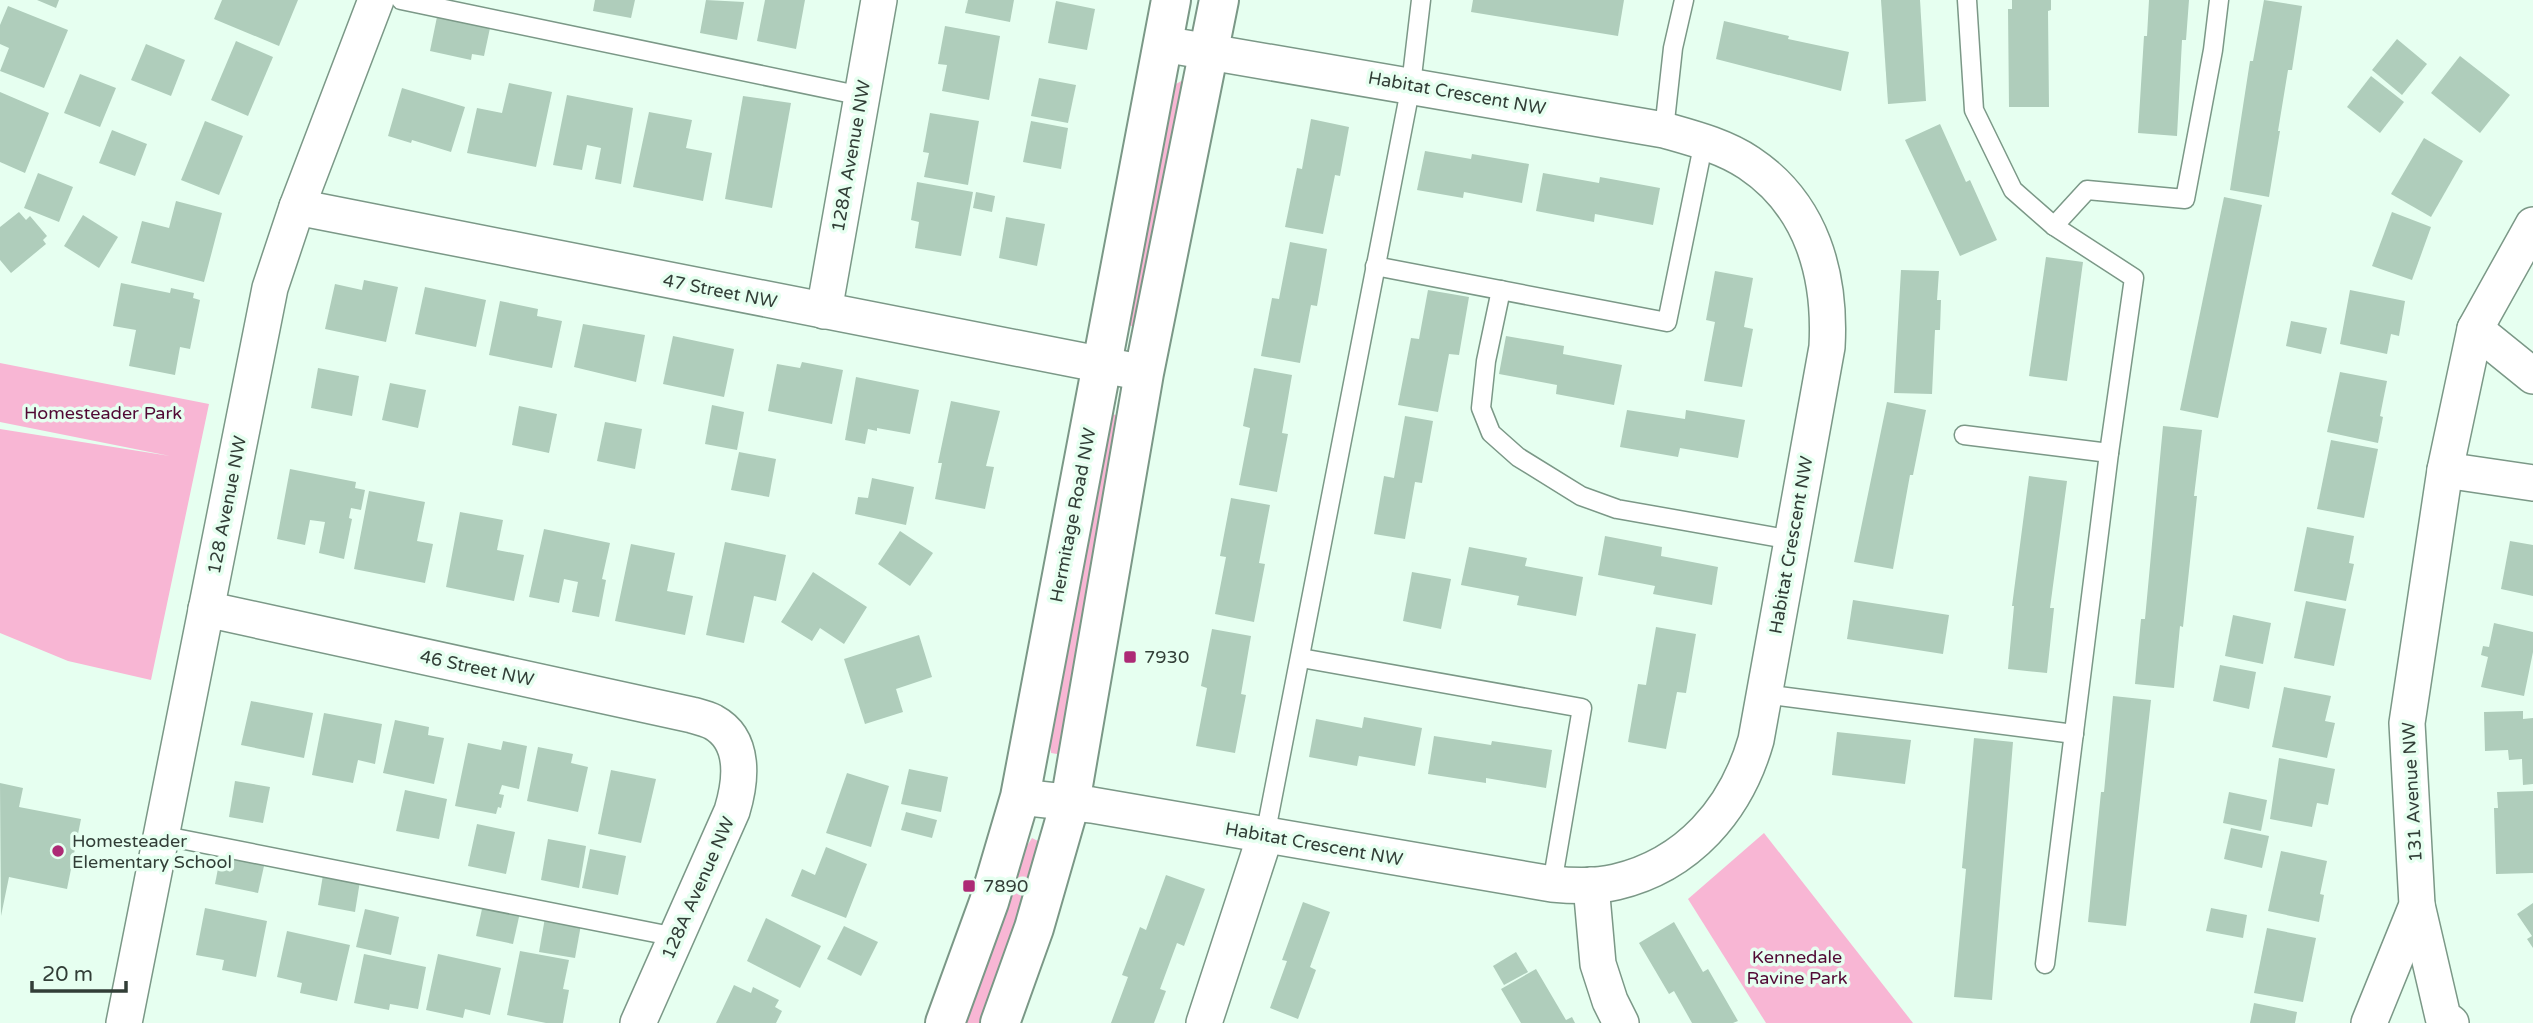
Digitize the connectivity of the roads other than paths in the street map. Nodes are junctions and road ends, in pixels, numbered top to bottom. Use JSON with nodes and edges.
{"nodes":[{"id":1,"x":376,"y":0,"type":"edge"},
{"id":2,"x":401,"y":0,"type":"edge"},
{"id":3,"x":879,"y":0,"type":"edge"},
{"id":4,"x":1171,"y":0,"type":"edge"},
{"id":5,"x":1219,"y":0,"type":"edge"},
{"id":6,"x":1421,"y":0,"type":"edge"},
{"id":7,"x":1684,"y":0,"type":"edge"},
{"id":8,"x":1967,"y":0,"type":"edge"},
{"id":9,"x":2219,"y":0,"type":"edge"},
{"id":10,"x":1163,"y":44,"type":"junction"},
{"id":11,"x":1208,"y":51,"type":"junction"},
{"id":12,"x":1411,"y":85,"type":"junction"},
{"id":13,"x":862,"y":96,"type":"junction"},
{"id":14,"x":1664,"y":130,"type":"junction"},
{"id":15,"x":1704,"y":141,"type":"junction"},
{"id":16,"x":297,"y":208,"type":"junction"},
{"id":17,"x":2533,"y":225,"type":"edge"},
{"id":18,"x":2054,"y":226,"type":"junction"},
{"id":19,"x":1375,"y":266,"type":"junction"},
{"id":20,"x":1501,"y":290,"type":"junction"},
{"id":21,"x":824,"y":311,"type":"junction"},
{"id":22,"x":2475,"y":329,"type":"junction"},
{"id":23,"x":1101,"y":365,"type":"junction"},
{"id":24,"x":1144,"y":373,"type":"junction"},
{"id":25,"x":2533,"y":376,"type":"edge"},
{"id":26,"x":1964,"y":435,"type":"dead end"},
{"id":27,"x":2109,"y":453,"type":"junction"},
{"id":28,"x":2445,"y":470,"type":"junction"},
{"id":29,"x":2533,"y":483,"type":"edge"},
{"id":30,"x":1792,"y":540,"type":"junction"},
{"id":31,"x":206,"y":609,"type":"junction"},
{"id":32,"x":1301,"y":658,"type":"junction"},
{"id":33,"x":1764,"y":694,"type":"junction"},
{"id":34,"x":2074,"y":734,"type":"junction"},
{"id":35,"x":736,"y":748,"type":"joint"},
{"id":36,"x":1020,"y":797,"type":"junction"},
{"id":37,"x":1070,"y":803,"type":"junction"},
{"id":38,"x":160,"y":835,"type":"junction"},
{"id":39,"x":1265,"y":835,"type":"junction"},
{"id":40,"x":1552,"y":884,"type":"junction"},
{"id":41,"x":1591,"y":884,"type":"junction"},
{"id":42,"x":2417,"y":905,"type":"junction"},
{"id":43,"x":676,"y":937,"type":"junction"},
{"id":44,"x":2045,"y":964,"type":"dead end"},
{"id":45,"x":124,"y":1023,"type":"edge"},
{"id":46,"x":638,"y":1023,"type":"edge"},
{"id":47,"x":946,"y":1023,"type":"edge"},
{"id":48,"x":1000,"y":1023,"type":"edge"},
{"id":49,"x":1204,"y":1023,"type":"edge"},
{"id":50,"x":1621,"y":1023,"type":"edge"},
{"id":51,"x":2369,"y":1023,"type":"edge"},
{"id":52,"x":2451,"y":1023,"type":"edge"}],
"edges":[{"from":1,"to":16,"type":"street","name":"128 Avenue NW"},
{"from":2,"to":13,"type":"lane"},
{"from":3,"to":13,"type":"street","name":"128A Avenue NW"},
{"from":4,"to":10,"type":"street","name":"Hermitage Road NW"},
{"from":5,"to":11,"type":"street"},
{"from":6,"to":12,"type":"lane"},
{"from":7,"to":14,"type":"lane"},
{"from":8,"to":18,"type":"lane"},
{"from":9,"to":18,"type":"lane"},
{"from":10,"to":11,"type":"street","name":"Habitat Crescent NW"},
{"from":10,"to":23,"type":"street","name":"Hermitage Road NW"},
{"from":11,"to":12,"type":"street","name":"Habitat Crescent NW"},
{"from":11,"to":24,"type":"street"},
{"from":12,"to":14,"type":"street","name":"Habitat Crescent NW"},
{"from":12,"to":19,"type":"lane"},
{"from":13,"to":21,"type":"street","name":"128A Avenue NW"},
{"from":14,"to":15,"type":"street","name":"Habitat Crescent NW"},
{"from":15,"to":20,"type":"lane"},
{"from":15,"to":30,"type":"street","name":"Habitat Crescent NW"},
{"from":16,"to":21,"type":"street","name":"47 Street NW"},
{"from":16,"to":31,"type":"street","name":"128 Avenue NW"},
{"from":17,"to":22,"type":"street","name":"131 Avenue NW"},
{"from":18,"to":27,"type":"lane"},
{"from":19,"to":20,"type":"lane"},
{"from":19,"to":32,"type":"lane"},
{"from":20,"to":30,"type":"lane"},
{"from":21,"to":23,"type":"street","name":"47 Street NW"},
{"from":22,"to":25,"type":"street"},
{"from":22,"to":28,"type":"street","name":"131 Avenue NW"},
{"from":23,"to":24,"type":"street","name":"47 Street NW"},
{"from":23,"to":36,"type":"street","name":"Hermitage Road NW"},
{"from":24,"to":37,"type":"street"},
{"from":26,"to":27,"type":"lane"},
{"from":27,"to":34,"type":"lane"},
{"from":28,"to":29,"type":"street"},
{"from":28,"to":42,"type":"street","name":"131 Avenue NW"},
{"from":30,"to":33,"type":"street","name":"Habitat Crescent NW"},
{"from":31,"to":35,"type":"street","name":"46 Street NW"},
{"from":31,"to":38,"type":"street","name":"128 Avenue NW"},
{"from":32,"to":39,"type":"lane"},
{"from":32,"to":40,"type":"lane"},
{"from":33,"to":34,"type":"lane"},
{"from":33,"to":41,"type":"street","name":"Habitat Crescent NW"},
{"from":34,"to":44,"type":"lane"},
{"from":35,"to":43,"type":"street","name":"128A Avenue NW"},
{"from":36,"to":37,"type":"street","name":"Habitat Crescent NW"},
{"from":36,"to":47,"type":"street","name":"Hermitage Road NW"},
{"from":37,"to":39,"type":"street","name":"Habitat Crescent NW"},
{"from":37,"to":48,"type":"street"},
{"from":38,"to":43,"type":"lane"},
{"from":38,"to":45,"type":"street","name":"128 Avenue NW"},
{"from":39,"to":40,"type":"street","name":"Habitat Crescent NW"},
{"from":39,"to":49,"type":"street"},
{"from":40,"to":41,"type":"street","name":"Habitat Crescent NW"},
{"from":41,"to":50,"type":"street"},
{"from":42,"to":51,"type":"street","name":"131 Avenue NW"},
{"from":42,"to":52,"type":"street"},
{"from":43,"to":46,"type":"street","name":"128A Avenue NW"}]}
